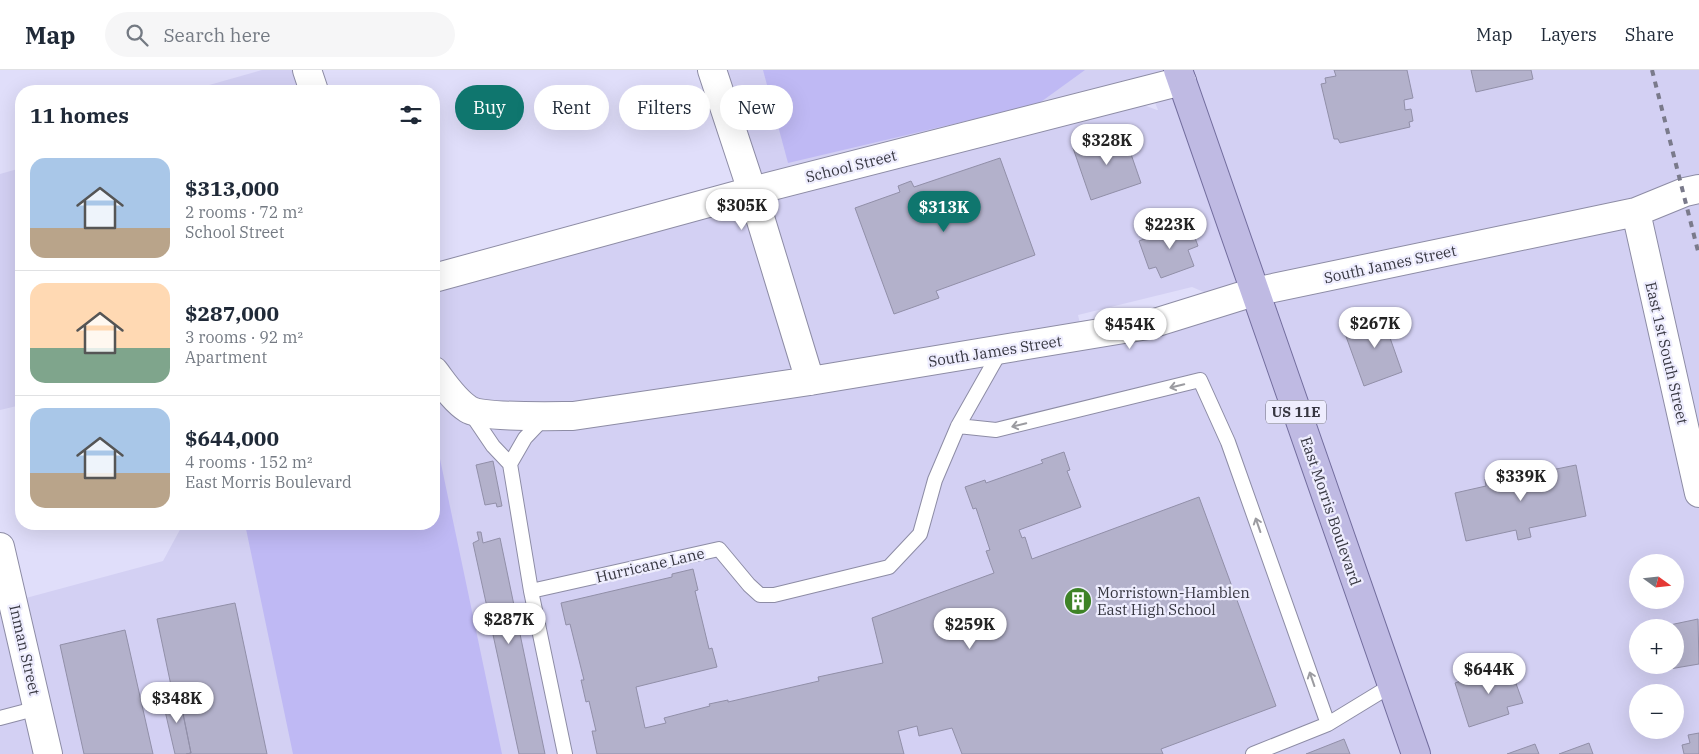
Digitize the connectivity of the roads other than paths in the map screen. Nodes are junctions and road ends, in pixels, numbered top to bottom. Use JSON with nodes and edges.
{"nodes":[{"id":1,"x":308,"y":70,"type":"edge"},
{"id":2,"x":712,"y":70,"type":"edge"},
{"id":3,"x":1180,"y":76,"type":"edge"},
{"id":4,"x":312,"y":85,"type":"edge"},
{"id":5,"x":1699,"y":189,"type":"edge"},
{"id":6,"x":752,"y":191,"type":"junction"},
{"id":7,"x":1636,"y":212,"type":"junction"},
{"id":8,"x":440,"y":276,"type":"edge"},
{"id":9,"x":1254,"y":292,"type":"junction"},
{"id":10,"x":1002,"y":350,"type":"junction"},
{"id":11,"x":440,"y":379,"type":"edge"},
{"id":12,"x":810,"y":380,"type":"junction"},
{"id":13,"x":469,"y":410,"type":"junction"},
{"id":14,"x":546,"y":416,"type":"junction"},
{"id":15,"x":958,"y":426,"type":"junction"},
{"id":16,"x":510,"y":464,"type":"junction"},
{"id":17,"x":1699,"y":493,"type":"edge"},
{"id":18,"x":0,"y":547,"type":"edge"},
{"id":19,"x":531,"y":592,"type":"junction"},
{"id":20,"x":1392,"y":685,"type":"junction"},
{"id":21,"x":38,"y":708,"type":"junction"},
{"id":22,"x":0,"y":718,"type":"edge"},
{"id":23,"x":1328,"y":724,"type":"junction"},
{"id":24,"x":48,"y":754,"type":"edge"},
{"id":25,"x":565,"y":754,"type":"edge"},
{"id":26,"x":1254,"y":754,"type":"edge"},
{"id":27,"x":1416,"y":754,"type":"edge"}],
"edges":[{"from":1,"to":4,"type":"street"},
{"from":2,"to":6,"type":"street"},
{"from":3,"to":6,"type":"street","name":"School Street"},
{"from":3,"to":9,"type":"main road","name":"East Morris Boulevard","number":"US 11E"},
{"from":5,"to":7,"type":"street","name":"South James Street"},
{"from":6,"to":8,"type":"street","name":"School Street"},
{"from":6,"to":12,"type":"street"},
{"from":7,"to":9,"type":"street","name":"South James Street"},
{"from":7,"to":17,"type":"street","name":"East 1st South Street"},
{"from":9,"to":10,"type":"street","name":"South James Street"},
{"from":9,"to":20,"type":"main road","name":"East Morris Boulevard","number":"US 11E"},
{"from":10,"to":12,"type":"street","name":"South James Street"},
{"from":10,"to":15,"type":"lane","name":"Hurricane Lane"},
{"from":11,"to":13,"type":"street"},
{"from":12,"to":14,"type":"street","name":"South James Street"},
{"from":13,"to":14,"type":"street","name":"South James Street"},
{"from":13,"to":16,"type":"lane"},
{"from":14,"to":16,"type":"lane"},
{"from":15,"to":19,"type":"lane","name":"Hurricane Lane"},
{"from":23,"to":15,"type":"lane","one_way":true},
{"from":16,"to":19,"type":"lane"},
{"from":18,"to":21,"type":"street","name":"Inman Street"},
{"from":19,"to":25,"type":"lane"},
{"from":20,"to":23,"type":"lane"},
{"from":20,"to":27,"type":"main road","name":"East Morris Boulevard","number":"US 11E"},
{"from":21,"to":22,"type":"lane"},
{"from":21,"to":24,"type":"street","name":"Inman Street"},
{"from":23,"to":26,"type":"lane"}]}
